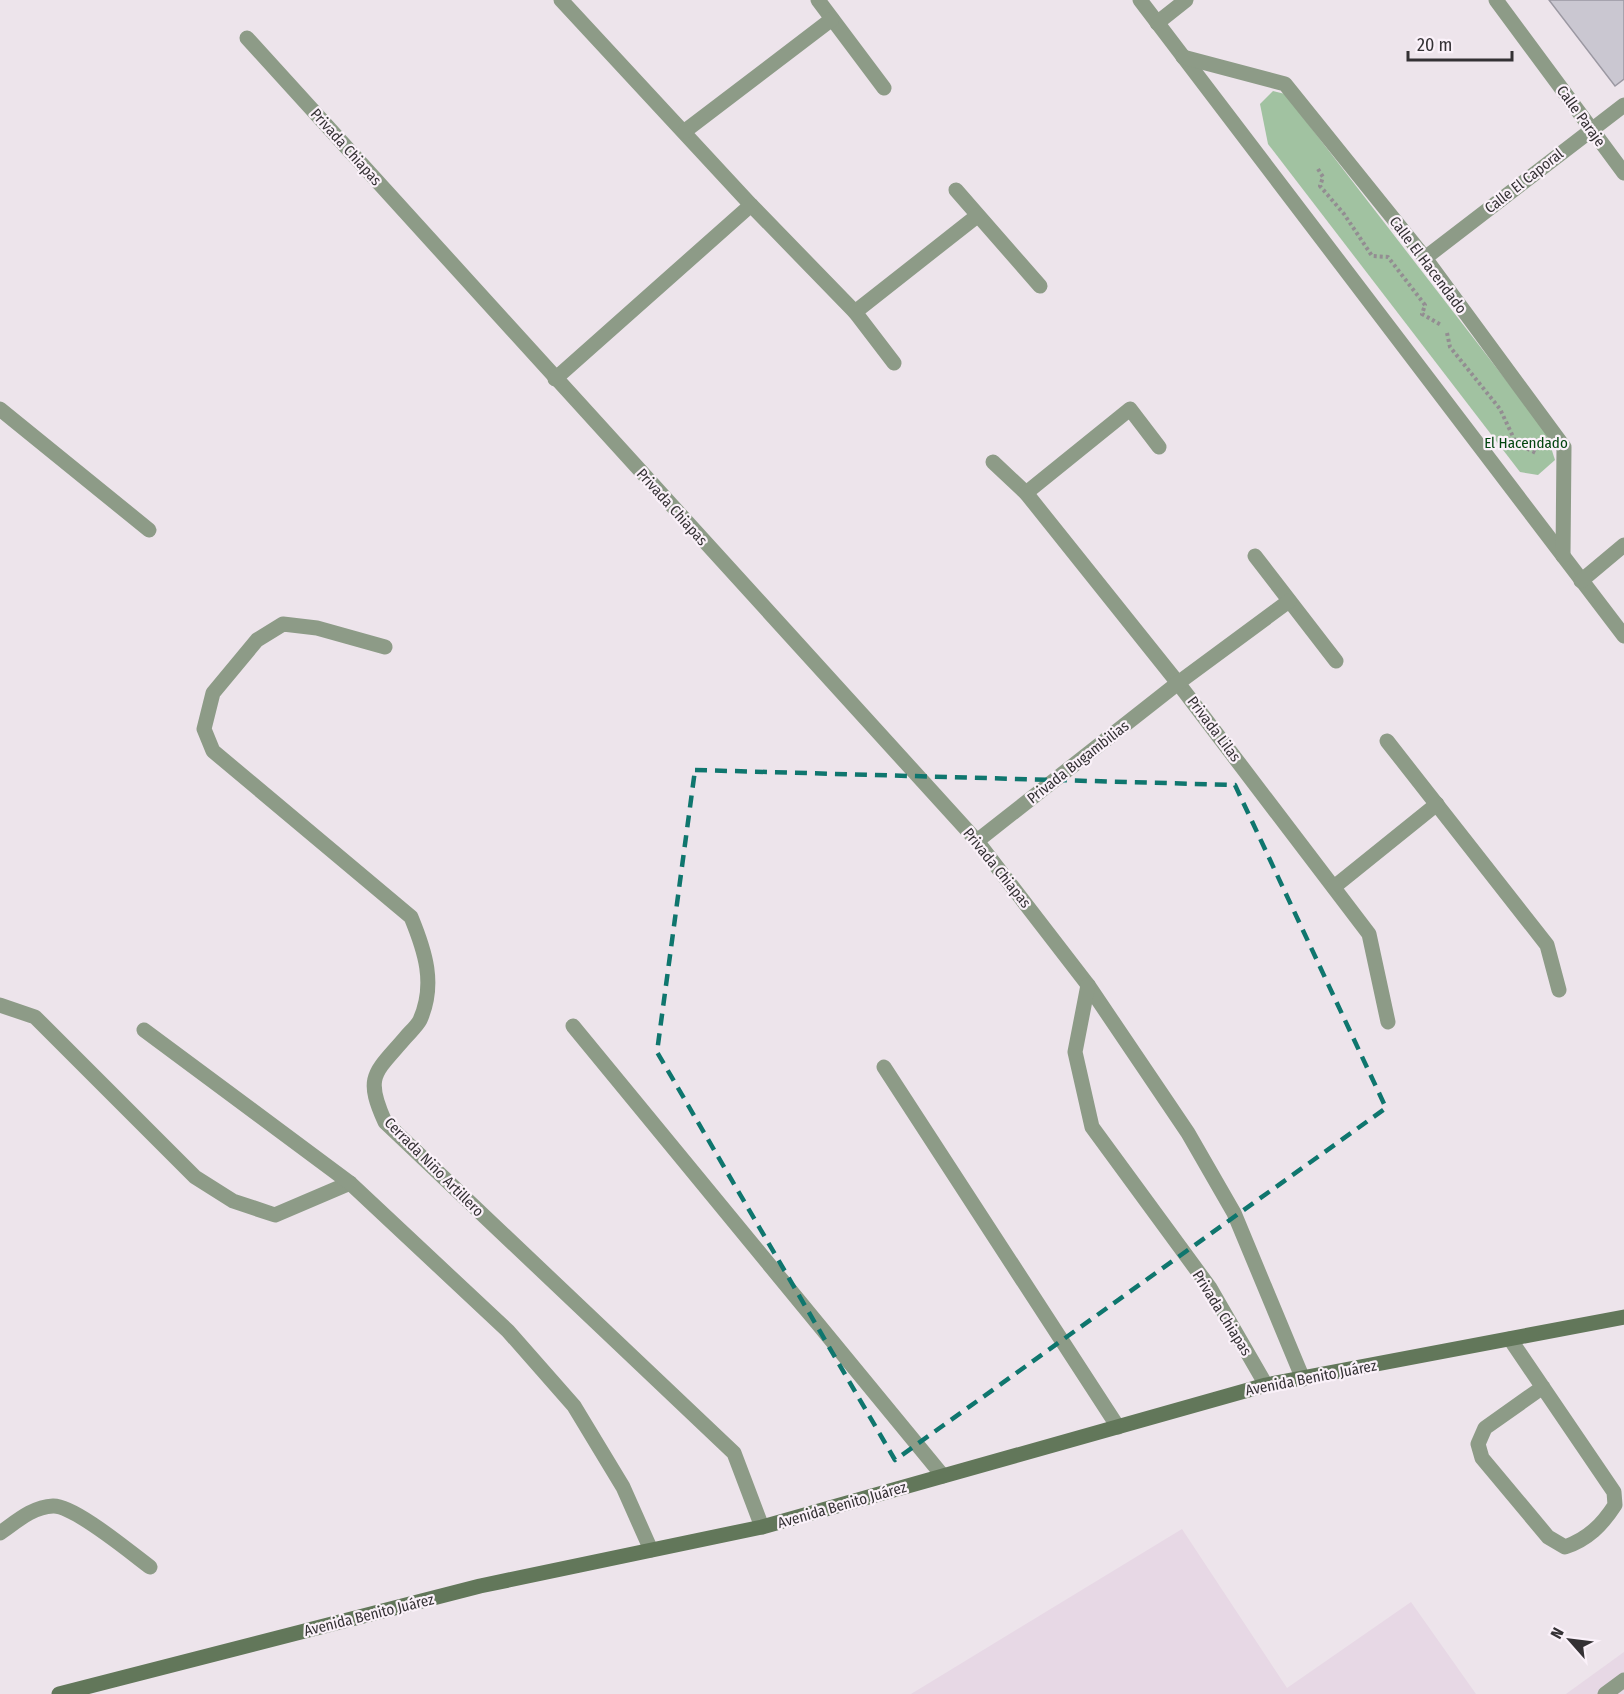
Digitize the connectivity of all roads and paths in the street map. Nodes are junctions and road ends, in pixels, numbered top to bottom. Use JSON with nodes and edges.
{"nodes":[{"id":1,"x":561,"y":0,"type":"edge"},
{"id":2,"x":818,"y":0,"type":"edge"},
{"id":3,"x":1140,"y":0,"type":"edge"},
{"id":4,"x":1186,"y":0,"type":"edge"},
{"id":5,"x":1496,"y":0,"type":"edge"},
{"id":6,"x":832,"y":19,"type":"junction"},
{"id":7,"x":1157,"y":23,"type":"junction"},
{"id":8,"x":247,"y":38,"type":"dead end"},
{"id":9,"x":1183,"y":57,"type":"junction"},
{"id":10,"x":884,"y":88,"type":"dead end"},
{"id":11,"x":1624,"y":105,"type":"edge"},
{"id":12,"x":1590,"y":130,"type":"junction"},
{"id":13,"x":685,"y":131,"type":"junction"},
{"id":14,"x":1317,"y":168,"type":"dead end"},
{"id":15,"x":1624,"y":173,"type":"edge"},
{"id":16,"x":956,"y":190,"type":"dead end"},
{"id":17,"x":751,"y":205,"type":"junction"},
{"id":18,"x":977,"y":216,"type":"junction"},
{"id":19,"x":1425,"y":258,"type":"junction"},
{"id":20,"x":1040,"y":286,"type":"dead end"},
{"id":21,"x":855,"y":312,"type":"junction"},
{"id":22,"x":894,"y":363,"type":"dead end"},
{"id":23,"x":555,"y":379,"type":"junction"},
{"id":24,"x":0,"y":410,"type":"edge"},
{"id":25,"x":1159,"y":447,"type":"dead end"},
{"id":26,"x":1541,"y":459,"type":"dead end"},
{"id":27,"x":993,"y":462,"type":"dead end"},
{"id":28,"x":1026,"y":493,"type":"junction"},
{"id":29,"x":149,"y":530,"type":"dead end"},
{"id":30,"x":1624,"y":545,"type":"edge"},
{"id":31,"x":1256,"y":556,"type":"dead end"},
{"id":32,"x":1563,"y":556,"type":"junction"},
{"id":33,"x":1581,"y":581,"type":"junction"},
{"id":34,"x":1289,"y":601,"type":"junction"},
{"id":35,"x":1624,"y":636,"type":"edge"},
{"id":36,"x":385,"y":647,"type":"dead end"},
{"id":37,"x":1336,"y":661,"type":"dead end"},
{"id":38,"x":1178,"y":683,"type":"junction"},
{"id":39,"x":1387,"y":741,"type":"dead end"},
{"id":40,"x":1437,"y":804,"type":"junction"},
{"id":41,"x":977,"y":841,"type":"junction"},
{"id":42,"x":1334,"y":887,"type":"junction"},
{"id":43,"x":1088,"y":985,"type":"junction"},
{"id":44,"x":1559,"y":990,"type":"dead end"},
{"id":45,"x":0,"y":1005,"type":"edge"},
{"id":46,"x":1388,"y":1022,"type":"dead end"},
{"id":47,"x":573,"y":1026,"type":"dead end"},
{"id":48,"x":144,"y":1030,"type":"dead end"},
{"id":49,"x":884,"y":1067,"type":"dead end"},
{"id":50,"x":350,"y":1184,"type":"junction"},
{"id":51,"x":1624,"y":1317,"type":"edge"},
{"id":52,"x":1510,"y":1339,"type":"junction"},
{"id":53,"x":1303,"y":1379,"type":"junction"},
{"id":54,"x":1266,"y":1385,"type":"junction"},
{"id":55,"x":1543,"y":1388,"type":"junction"},
{"id":56,"x":1118,"y":1427,"type":"junction"},
{"id":57,"x":943,"y":1476,"type":"junction"},
{"id":58,"x":762,"y":1527,"type":"junction"},
{"id":59,"x":0,"y":1533,"type":"edge"},
{"id":60,"x":651,"y":1550,"type":"junction"},
{"id":61,"x":150,"y":1567,"type":"dead end"},
{"id":62,"x":1624,"y":1680,"type":"edge"},
{"id":63,"x":59,"y":1694,"type":"edge"},
{"id":64,"x":1605,"y":1694,"type":"edge"}],
"edges":[{"from":1,"to":13,"type":"street"},
{"from":2,"to":6,"type":"street"},
{"from":3,"to":7,"type":"street"},
{"from":4,"to":7,"type":"street"},
{"from":5,"to":12,"type":"street","name":"Calle Paraje"},
{"from":6,"to":10,"type":"street"},
{"from":6,"to":13,"type":"street"},
{"from":7,"to":9,"type":"street"},
{"from":8,"to":23,"type":"street","name":"Privada Chiapas"},
{"from":9,"to":19,"type":"street","name":"Calle El Hacendado"},
{"from":9,"to":32,"type":"street"},
{"from":11,"to":12,"type":"street","name":"Calle El Caporal"},
{"from":12,"to":15,"type":"street","name":"Calle Paraje"},
{"from":12,"to":19,"type":"street","name":"Calle El Caporal"},
{"from":13,"to":17,"type":"street"},
{"from":14,"to":26,"type":"path"},
{"from":16,"to":18,"type":"street"},
{"from":17,"to":21,"type":"street"},
{"from":17,"to":23,"type":"street"},
{"from":18,"to":20,"type":"street"},
{"from":18,"to":21,"type":"street"},
{"from":19,"to":32,"type":"street","name":"Calle El Hacendado"},
{"from":21,"to":22,"type":"street"},
{"from":23,"to":41,"type":"street","name":"Privada Chiapas"},
{"from":24,"to":29,"type":"street"},
{"from":25,"to":28,"type":"street"},
{"from":27,"to":28,"type":"street","name":"Privada Lilas"},
{"from":28,"to":38,"type":"street","name":"Privada Lilas"},
{"from":30,"to":33,"type":"street"},
{"from":31,"to":34,"type":"street"},
{"from":32,"to":33,"type":"street"},
{"from":33,"to":35,"type":"street"},
{"from":34,"to":37,"type":"street"},
{"from":34,"to":38,"type":"street","name":"Privada Bugambilias"},
{"from":36,"to":58,"type":"street","name":"Cerrada Niño Artillero"},
{"from":38,"to":41,"type":"street","name":"Privada Bugambilias"},
{"from":38,"to":42,"type":"street","name":"Privada Lilas"},
{"from":39,"to":40,"type":"street"},
{"from":40,"to":42,"type":"street"},
{"from":40,"to":44,"type":"street"},
{"from":41,"to":43,"type":"street","name":"Privada Chiapas"},
{"from":42,"to":46,"type":"street","name":"Privada Lilas"},
{"from":43,"to":53,"type":"street","name":"Privada Chiapas"},
{"from":43,"to":54,"type":"street","name":"Privada Chiapas"},
{"from":45,"to":50,"type":"street"},
{"from":47,"to":57,"type":"street"},
{"from":48,"to":50,"type":"street"},
{"from":49,"to":56,"type":"street"},
{"from":50,"to":60,"type":"street"},
{"from":51,"to":52,"type":"street","name":"Avenida Benito Juárez"},
{"from":52,"to":53,"type":"street","name":"Avenida Benito Juárez"},
{"from":52,"to":55,"type":"street"},
{"from":53,"to":54,"type":"street","name":"Avenida Benito Juárez"},
{"from":54,"to":56,"type":"street","name":"Avenida Benito Juárez"},
{"from":55,"to":55,"type":"street"},
{"from":56,"to":57,"type":"street","name":"Avenida Benito Juárez"},
{"from":57,"to":58,"type":"street","name":"Avenida Benito Juárez"},
{"from":58,"to":60,"type":"street","name":"Avenida Benito Juárez"},
{"from":59,"to":61,"type":"street"},
{"from":60,"to":63,"type":"street","name":"Avenida Benito Juárez"},
{"from":62,"to":64,"type":"street"}]}
